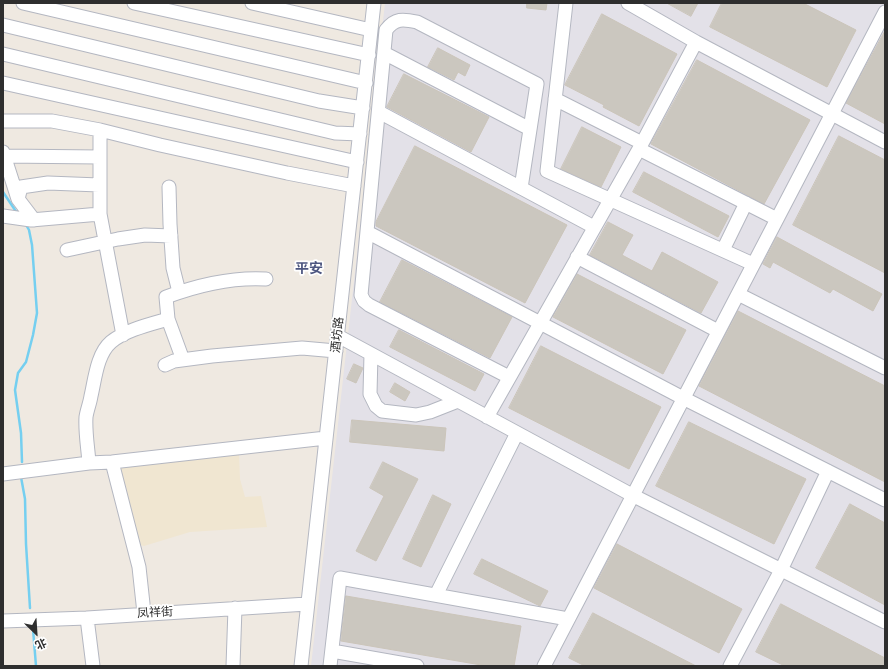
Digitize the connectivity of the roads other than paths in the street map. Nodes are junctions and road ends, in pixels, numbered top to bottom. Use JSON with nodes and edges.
{"nodes":[{"id":1,"x":23,"y":3,"type":"edge"},
{"id":2,"x":134,"y":3,"type":"edge"},
{"id":3,"x":252,"y":3,"type":"edge"},
{"id":4,"x":373,"y":3,"type":"edge"},
{"id":5,"x":566,"y":3,"type":"edge"},
{"id":6,"x":628,"y":3,"type":"edge"},
{"id":7,"x":885,"y":12,"type":"edge"},
{"id":8,"x":3,"y":25,"type":"edge"},
{"id":9,"x":371,"y":30,"type":"junction"},
{"id":10,"x":696,"y":42,"type":"junction"},
{"id":11,"x":384,"y":53,"type":"junction"},
{"id":12,"x":3,"y":54,"type":"edge"},
{"id":13,"x":369,"y":55,"type":"junction"},
{"id":14,"x":3,"y":83,"type":"edge"},
{"id":15,"x":366,"y":83,"type":"junction"},
{"id":16,"x":555,"y":99,"type":"junction"},
{"id":17,"x":363,"y":108,"type":"junction"},
{"id":18,"x":379,"y":112,"type":"junction"},
{"id":19,"x":832,"y":114,"type":"junction"},
{"id":20,"x":3,"y":121,"type":"edge"},
{"id":21,"x":100,"y":130,"type":"junction"},
{"id":22,"x":530,"y":130,"type":"junction"},
{"id":23,"x":360,"y":134,"type":"junction"},
{"id":24,"x":885,"y":142,"type":"edge"},
{"id":25,"x":640,"y":146,"type":"junction"},
{"id":26,"x":3,"y":152,"type":"edge"},
{"id":27,"x":3,"y":156,"type":"edge"},
{"id":28,"x":100,"y":157,"type":"junction"},
{"id":29,"x":357,"y":162,"type":"junction"},
{"id":30,"x":99,"y":185,"type":"junction"},
{"id":31,"x":354,"y":186,"type":"junction"},
{"id":32,"x":169,"y":187,"type":"dead end"},
{"id":33,"x":521,"y":188,"type":"junction"},
{"id":34,"x":610,"y":199,"type":"junction"},
{"id":35,"x":18,"y":200,"type":"junction"},
{"id":36,"x":746,"y":203,"type":"junction"},
{"id":37,"x":100,"y":214,"type":"junction"},
{"id":38,"x":3,"y":216,"type":"edge"},
{"id":39,"x":27,"y":219,"type":"junction"},
{"id":40,"x":777,"y":219,"type":"junction"},
{"id":41,"x":594,"y":227,"type":"junction"},
{"id":42,"x":367,"y":232,"type":"junction"},
{"id":43,"x":171,"y":236,"type":"junction"},
{"id":44,"x":104,"y":242,"type":"junction"},
{"id":45,"x":67,"y":250,"type":"dead end"},
{"id":46,"x":723,"y":250,"type":"junction"},
{"id":47,"x":577,"y":257,"type":"junction"},
{"id":48,"x":753,"y":264,"type":"junction"},
{"id":49,"x":266,"y":279,"type":"dead end"},
{"id":50,"x":179,"y":292,"type":"junction"},
{"id":51,"x":738,"y":294,"type":"junction"},
{"id":52,"x":168,"y":319,"type":"junction"},
{"id":53,"x":540,"y":323,"type":"junction"},
{"id":54,"x":718,"y":331,"type":"junction"},
{"id":55,"x":123,"y":335,"type":"junction"},
{"id":56,"x":338,"y":336,"type":"junction"},
{"id":57,"x":336,"y":351,"type":"junction"},
{"id":58,"x":371,"y":354,"type":"junction"},
{"id":59,"x":183,"y":360,"type":"junction"},
{"id":60,"x":165,"y":365,"type":"dead end"},
{"id":61,"x":885,"y":368,"type":"edge"},
{"id":62,"x":509,"y":377,"type":"junction"},
{"id":63,"x":683,"y":398,"type":"junction"},
{"id":64,"x":458,"y":401,"type":"junction"},
{"id":65,"x":487,"y":416,"type":"junction"},
{"id":66,"x":517,"y":433,"type":"junction"},
{"id":67,"x":326,"y":438,"type":"junction"},
{"id":68,"x":112,"y":462,"type":"junction"},
{"id":69,"x":89,"y":463,"type":"junction"},
{"id":70,"x":828,"y":471,"type":"junction"},
{"id":71,"x":3,"y":474,"type":"edge"},
{"id":72,"x":632,"y":495,"type":"junction"},
{"id":73,"x":885,"y":500,"type":"edge"},
{"id":74,"x":781,"y":570,"type":"junction"},
{"id":75,"x":436,"y":595,"type":"junction"},
{"id":76,"x":307,"y":604,"type":"junction"},
{"id":77,"x":236,"y":608,"type":"junction"},
{"id":78,"x":144,"y":613,"type":"junction"},
{"id":79,"x":87,"y":618,"type":"junction"},
{"id":80,"x":568,"y":619,"type":"junction"},
{"id":81,"x":3,"y":621,"type":"edge"},
{"id":82,"x":885,"y":622,"type":"edge"},
{"id":83,"x":332,"y":651,"type":"junction"},
{"id":84,"x":93,"y":666,"type":"edge"},
{"id":85,"x":232,"y":666,"type":"edge"},
{"id":86,"x":301,"y":666,"type":"edge"},
{"id":87,"x":330,"y":666,"type":"edge"},
{"id":88,"x":417,"y":666,"type":"edge"},
{"id":89,"x":544,"y":666,"type":"edge"},
{"id":90,"x":730,"y":666,"type":"edge"}],
"edges":[{"from":1,"to":15,"type":"street"},
{"from":2,"to":13,"type":"street"},
{"from":3,"to":9,"type":"street"},
{"from":4,"to":9,"type":"street","name":"酒坊路"},
{"from":5,"to":16,"type":"street"},
{"from":6,"to":10,"type":"street"},
{"from":7,"to":19,"type":"street"},
{"from":8,"to":17,"type":"street"},
{"from":9,"to":13,"type":"street","name":"酒坊路"},
{"from":10,"to":19,"type":"street"},
{"from":10,"to":25,"type":"street"},
{"from":11,"to":18,"type":"street"},
{"from":11,"to":22,"type":"street"},
{"from":11,"to":22,"type":"street"},
{"from":12,"to":23,"type":"street"},
{"from":13,"to":15,"type":"street","name":"酒坊路"},
{"from":14,"to":29,"type":"street"},
{"from":15,"to":17,"type":"street","name":"酒坊路"},
{"from":16,"to":25,"type":"street"},
{"from":16,"to":34,"type":"street"},
{"from":17,"to":23,"type":"street","name":"酒坊路"},
{"from":18,"to":33,"type":"street"},
{"from":18,"to":42,"type":"street"},
{"from":19,"to":24,"type":"street"},
{"from":19,"to":40,"type":"street"},
{"from":20,"to":21,"type":"street"},
{"from":21,"to":28,"type":"street"},
{"from":21,"to":31,"type":"street"},
{"from":22,"to":33,"type":"street"},
{"from":23,"to":29,"type":"street","name":"酒坊路"},
{"from":25,"to":34,"type":"street"},
{"from":25,"to":36,"type":"street"},
{"from":26,"to":27,"type":"street"},
{"from":27,"to":28,"type":"street"},
{"from":27,"to":35,"type":"street"},
{"from":28,"to":30,"type":"street"},
{"from":29,"to":31,"type":"street","name":"酒坊路"},
{"from":30,"to":35,"type":"street"},
{"from":30,"to":37,"type":"street"},
{"from":31,"to":56,"type":"street","name":"酒坊路"},
{"from":32,"to":43,"type":"street"},
{"from":33,"to":41,"type":"street"},
{"from":34,"to":41,"type":"street"},
{"from":34,"to":46,"type":"street"},
{"from":35,"to":39,"type":"street"},
{"from":36,"to":40,"type":"street"},
{"from":36,"to":46,"type":"street"},
{"from":37,"to":39,"type":"street"},
{"from":37,"to":44,"type":"street"},
{"from":38,"to":39,"type":"street"},
{"from":40,"to":48,"type":"street"},
{"from":41,"to":47,"type":"street"},
{"from":42,"to":53,"type":"street"},
{"from":42,"to":62,"type":"street"},
{"from":43,"to":44,"type":"street"},
{"from":43,"to":50,"type":"street"},
{"from":44,"to":45,"type":"street"},
{"from":44,"to":55,"type":"street"},
{"from":46,"to":48,"type":"street"},
{"from":47,"to":53,"type":"street"},
{"from":47,"to":54,"type":"street"},
{"from":48,"to":51,"type":"street"},
{"from":49,"to":50,"type":"street"},
{"from":50,"to":52,"type":"street"},
{"from":51,"to":54,"type":"street"},
{"from":51,"to":61,"type":"street"},
{"from":52,"to":55,"type":"street"},
{"from":52,"to":59,"type":"street"},
{"from":53,"to":62,"type":"street"},
{"from":53,"to":63,"type":"street"},
{"from":54,"to":63,"type":"street"},
{"from":55,"to":69,"type":"street"},
{"from":56,"to":57,"type":"street","name":"酒坊路"},
{"from":56,"to":58,"type":"street"},
{"from":57,"to":59,"type":"street"},
{"from":57,"to":67,"type":"street","name":"酒坊路"},
{"from":58,"to":64,"type":"street"},
{"from":58,"to":64,"type":"street"},
{"from":59,"to":60,"type":"street"},
{"from":62,"to":65,"type":"street"},
{"from":63,"to":70,"type":"street"},
{"from":63,"to":72,"type":"street"},
{"from":64,"to":65,"type":"street"},
{"from":65,"to":66,"type":"street"},
{"from":66,"to":72,"type":"street"},
{"from":66,"to":75,"type":"street"},
{"from":67,"to":68,"type":"street"},
{"from":67,"to":76,"type":"street","name":"酒坊路"},
{"from":68,"to":69,"type":"street"},
{"from":68,"to":78,"type":"street"},
{"from":69,"to":71,"type":"street"},
{"from":70,"to":73,"type":"street"},
{"from":70,"to":74,"type":"street"},
{"from":72,"to":74,"type":"street"},
{"from":72,"to":80,"type":"street"},
{"from":74,"to":82,"type":"street"},
{"from":74,"to":90,"type":"street"},
{"from":75,"to":80,"type":"street"},
{"from":75,"to":83,"type":"street"},
{"from":76,"to":77,"type":"street","name":"凤祥街"},
{"from":76,"to":86,"type":"street","name":"酒坊路"},
{"from":77,"to":78,"type":"street","name":"凤祥街"},
{"from":77,"to":85,"type":"street"},
{"from":78,"to":79,"type":"street","name":"凤祥街"},
{"from":79,"to":81,"type":"street","name":"凤祥街"},
{"from":79,"to":84,"type":"street"},
{"from":80,"to":89,"type":"street"},
{"from":83,"to":87,"type":"street"},
{"from":83,"to":88,"type":"street"}]}
